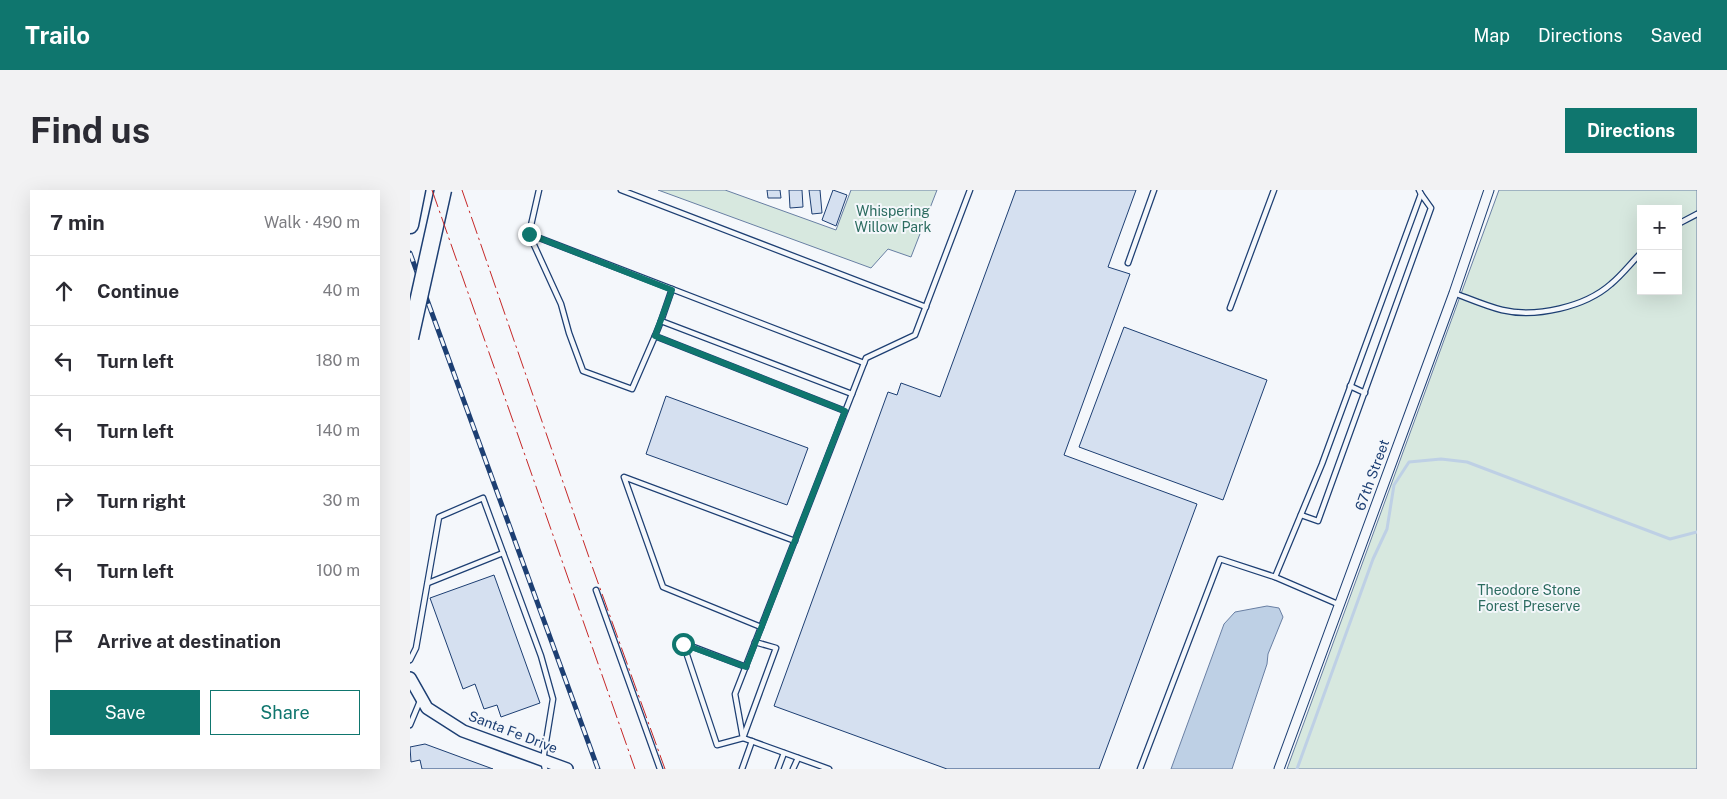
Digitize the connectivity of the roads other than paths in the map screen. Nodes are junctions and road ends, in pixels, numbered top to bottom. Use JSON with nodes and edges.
{"nodes":[{"id":1,"x":417,"y":190,"type":"edge"},
{"id":2,"x":443,"y":190,"type":"edge"},
{"id":3,"x":539,"y":190,"type":"edge"},
{"id":4,"x":622,"y":190,"type":"edge"},
{"id":5,"x":970,"y":190,"type":"edge"},
{"id":6,"x":1154,"y":190,"type":"edge"},
{"id":7,"x":1274,"y":190,"type":"edge"},
{"id":8,"x":1489,"y":190,"type":"edge"},
{"id":9,"x":1420,"y":192,"type":"edge"},
{"id":10,"x":1697,"y":214,"type":"edge"},
{"id":11,"x":1682,"y":222,"type":"edge"},
{"id":12,"x":410,"y":225,"type":"edge"},
{"id":13,"x":529,"y":234,"type":"junction"},
{"id":14,"x":1637,"y":257,"type":"edge"},
{"id":15,"x":1128,"y":263,"type":"dead end"},
{"id":16,"x":672,"y":290,"type":"junction"},
{"id":17,"x":1454,"y":293,"type":"junction"},
{"id":18,"x":926,"y":307,"type":"junction"},
{"id":19,"x":1230,"y":308,"type":"dead end"},
{"id":20,"x":661,"y":320,"type":"junction"},
{"id":21,"x":655,"y":336,"type":"junction"},
{"id":22,"x":410,"y":338,"type":"edge"},
{"id":23,"x":864,"y":363,"type":"junction"},
{"id":24,"x":1350,"y":386,"type":"junction"},
{"id":25,"x":1364,"y":393,"type":"junction"},
{"id":26,"x":852,"y":394,"type":"junction"},
{"id":27,"x":845,"y":411,"type":"junction"},
{"id":28,"x":1300,"y":516,"type":"junction"},
{"id":29,"x":795,"y":541,"type":"junction"},
{"id":30,"x":504,"y":554,"type":"junction"},
{"id":31,"x":1275,"y":577,"type":"junction"},
{"id":32,"x":428,"y":583,"type":"junction"},
{"id":33,"x":596,"y":590,"type":"dead end"},
{"id":34,"x":1340,"y":604,"type":"junction"},
{"id":35,"x":761,"y":627,"type":"junction"},
{"id":36,"x":755,"y":642,"type":"junction"},
{"id":37,"x":410,"y":660,"type":"edge"},
{"id":38,"x":746,"y":667,"type":"junction"},
{"id":39,"x":410,"y":678,"type":"edge"},
{"id":40,"x":421,"y":698,"type":"junction"},
{"id":41,"x":410,"y":725,"type":"edge"},
{"id":42,"x":743,"y":738,"type":"junction"},
{"id":43,"x":752,"y":741,"type":"junction"},
{"id":44,"x":784,"y":753,"type":"junction"},
{"id":45,"x":798,"y":758,"type":"junction"},
{"id":46,"x":544,"y":764,"type":"edge"},
{"id":47,"x":568,"y":769,"type":"edge"},
{"id":48,"x":660,"y":769,"type":"edge"},
{"id":49,"x":742,"y":769,"type":"edge"},
{"id":50,"x":778,"y":769,"type":"edge"},
{"id":51,"x":794,"y":769,"type":"edge"},
{"id":52,"x":829,"y":769,"type":"edge"},
{"id":53,"x":1140,"y":769,"type":"edge"},
{"id":54,"x":1279,"y":769,"type":"edge"}],
"edges":[{"from":1,"to":12,"type":"highway"},
{"from":2,"to":22,"type":"highway","bridge":true},
{"from":3,"to":13,"type":"lane"},
{"from":4,"to":18,"type":"lane"},
{"from":5,"to":18,"type":"lane"},
{"from":6,"to":15,"type":"lane"},
{"from":7,"to":19,"type":"lane"},
{"from":8,"to":17,"type":"street","name":"67th Street"},
{"from":9,"to":24,"type":"lane"},
{"from":9,"to":25,"type":"lane"},
{"from":10,"to":11,"type":"lane"},
{"from":13,"to":16,"type":"lane"},
{"from":13,"to":21,"type":"lane"},
{"from":14,"to":17,"type":"lane"},
{"from":16,"to":20,"type":"lane"},
{"from":16,"to":23,"type":"lane"},
{"from":17,"to":34,"type":"street","name":"67th Street"},
{"from":18,"to":23,"type":"lane"},
{"from":20,"to":21,"type":"lane"},
{"from":20,"to":26,"type":"lane"},
{"from":21,"to":27,"type":"lane"},
{"from":23,"to":26,"type":"lane"},
{"from":24,"to":25,"type":"lane"},
{"from":24,"to":28,"type":"lane"},
{"from":25,"to":28,"type":"lane"},
{"from":26,"to":27,"type":"lane"},
{"from":27,"to":29,"type":"lane"},
{"from":28,"to":31,"type":"lane"},
{"from":29,"to":35,"type":"lane"},
{"from":29,"to":35,"type":"lane"},
{"from":30,"to":32,"type":"lane"},
{"from":30,"to":32,"type":"lane"},
{"from":30,"to":46,"type":"lane"},
{"from":31,"to":34,"type":"lane"},
{"from":31,"to":53,"type":"lane"},
{"from":32,"to":37,"type":"lane"},
{"from":33,"to":48,"type":"lane"},
{"from":34,"to":54,"type":"street","name":"67th Street"},
{"from":35,"to":36,"type":"lane"},
{"from":36,"to":38,"type":"lane"},
{"from":36,"to":42,"type":"lane"},
{"from":38,"to":42,"type":"lane"},
{"from":38,"to":42,"type":"lane"},
{"from":39,"to":40,"type":"street","name":"Santa Fe Drive"},
{"from":40,"to":41,"type":"lane"},
{"from":40,"to":46,"type":"street","name":"Santa Fe Drive"},
{"from":42,"to":43,"type":"lane"},
{"from":43,"to":44,"type":"lane"},
{"from":43,"to":49,"type":"lane"},
{"from":44,"to":45,"type":"lane"},
{"from":44,"to":50,"type":"lane"},
{"from":45,"to":51,"type":"lane"},
{"from":45,"to":52,"type":"lane"},
{"from":46,"to":47,"type":"street","name":"Santa Fe Drive"}]}
